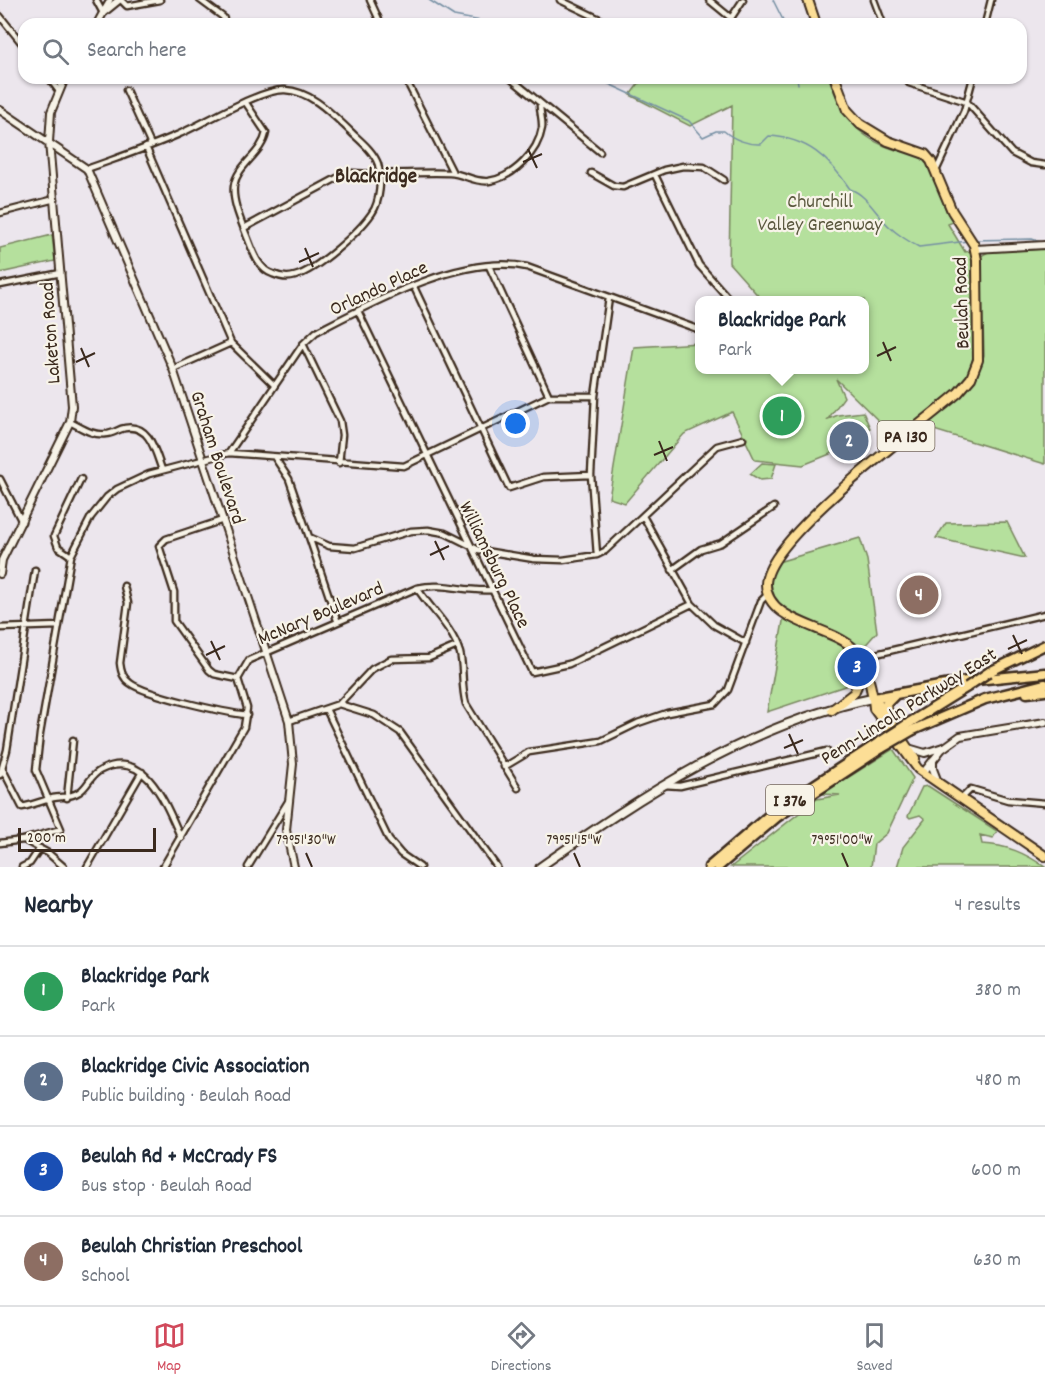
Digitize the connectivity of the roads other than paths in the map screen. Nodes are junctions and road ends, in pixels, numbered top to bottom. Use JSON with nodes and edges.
{"nodes":[{"id":1,"x":96,"y":0,"type":"edge"},
{"id":2,"x":110,"y":0,"type":"edge"},
{"id":3,"x":120,"y":0,"type":"edge"},
{"id":4,"x":160,"y":0,"type":"edge"},
{"id":5,"x":200,"y":0,"type":"edge"},
{"id":6,"x":370,"y":0,"type":"edge"},
{"id":7,"x":560,"y":0,"type":"edge"},
{"id":8,"x":709,"y":0,"type":"edge"},
{"id":9,"x":743,"y":0,"type":"edge"},
{"id":10,"x":808,"y":0,"type":"edge"},
{"id":11,"x":991,"y":0,"type":"edge"},
{"id":12,"x":876,"y":1,"type":"edge"},
{"id":13,"x":103,"y":13,"type":"junction"},
{"id":14,"x":0,"y":16,"type":"edge"},
{"id":15,"x":100,"y":18,"type":"edge"},
{"id":16,"x":223,"y":18,"type":"edge"},
{"id":17,"x":378,"y":18,"type":"edge"},
{"id":18,"x":598,"y":18,"type":"edge"},
{"id":19,"x":814,"y":18,"type":"edge"},
{"id":20,"x":881,"y":18,"type":"edge"},
{"id":21,"x":986,"y":18,"type":"edge"},
{"id":22,"x":18,"y":38,"type":"edge"},
{"id":23,"x":54,"y":84,"type":"edge"},
{"id":24,"x":62,"y":84,"type":"edge"},
{"id":25,"x":408,"y":84,"type":"edge"},
{"id":26,"x":517,"y":84,"type":"edge"},
{"id":27,"x":837,"y":84,"type":"edge"},
{"id":28,"x":915,"y":84,"type":"edge"},
{"id":29,"x":972,"y":84,"type":"edge"},
{"id":30,"x":58,"y":90,"type":"junction"},
{"id":31,"x":126,"y":90,"type":"dead end"},
{"id":32,"x":246,"y":102,"type":"junction"},
{"id":33,"x":968,"y":102,"type":"junction"},
{"id":34,"x":540,"y":105,"type":"junction"},
{"id":35,"x":0,"y":110,"type":"edge"},
{"id":36,"x":49,"y":142,"type":"junction"},
{"id":37,"x":149,"y":146,"type":"junction"},
{"id":38,"x":600,"y":152,"type":"dead end"},
{"id":39,"x":1045,"y":165,"type":"edge"},
{"id":40,"x":87,"y":169,"type":"junction"},
{"id":41,"x":936,"y":171,"type":"junction"},
{"id":42,"x":453,"y":173,"type":"junction"},
{"id":43,"x":591,"y":173,"type":"dead end"},
{"id":44,"x":379,"y":175,"type":"junction"},
{"id":45,"x":655,"y":175,"type":"junction"},
{"id":46,"x":724,"y":180,"type":"dead end"},
{"id":47,"x":55,"y":199,"type":"junction"},
{"id":48,"x":0,"y":213,"type":"edge"},
{"id":49,"x":244,"y":228,"type":"junction"},
{"id":50,"x":1044,"y":245,"type":"edge"},
{"id":51,"x":974,"y":247,"type":"junction"},
{"id":52,"x":489,"y":266,"type":"junction"},
{"id":53,"x":61,"y":273,"type":"junction"},
{"id":54,"x":0,"y":285,"type":"edge"},
{"id":55,"x":414,"y":287,"type":"junction"},
{"id":56,"x":726,"y":296,"type":"edge"},
{"id":57,"x":609,"y":298,"type":"junction"},
{"id":58,"x":358,"y":311,"type":"junction"},
{"id":59,"x":695,"y":329,"type":"edge"},
{"id":60,"x":231,"y":343,"type":"junction"},
{"id":61,"x":303,"y":344,"type":"junction"},
{"id":62,"x":173,"y":369,"type":"junction"},
{"id":63,"x":274,"y":385,"type":"junction"},
{"id":64,"x":549,"y":396,"type":"junction"},
{"id":65,"x":595,"y":396,"type":"junction"},
{"id":66,"x":70,"y":422,"type":"junction"},
{"id":67,"x":482,"y":429,"type":"junction"},
{"id":68,"x":743,"y":439,"type":"dead end"},
{"id":69,"x":229,"y":453,"type":"junction"},
{"id":70,"x":428,"y":455,"type":"junction"},
{"id":71,"x":202,"y":458,"type":"junction"},
{"id":72,"x":275,"y":458,"type":"junction"},
{"id":73,"x":339,"y":463,"type":"junction"},
{"id":74,"x":162,"y":470,"type":"junction"},
{"id":75,"x":591,"y":475,"type":"junction"},
{"id":76,"x":0,"y":479,"type":"edge"},
{"id":77,"x":81,"y":479,"type":"dead end"},
{"id":78,"x":774,"y":507,"type":"dead end"},
{"id":79,"x":643,"y":516,"type":"junction"},
{"id":80,"x":223,"y":520,"type":"junction"},
{"id":81,"x":22,"y":522,"type":"junction"},
{"id":82,"x":309,"y":537,"type":"junction"},
{"id":83,"x":469,"y":545,"type":"junction"},
{"id":84,"x":597,"y":555,"type":"junction"},
{"id":85,"x":71,"y":556,"type":"junction"},
{"id":86,"x":35,"y":570,"type":"dead end"},
{"id":87,"x":672,"y":570,"type":"junction"},
{"id":88,"x":0,"y":574,"type":"edge"},
{"id":89,"x":124,"y":586,"type":"dead end"},
{"id":90,"x":417,"y":588,"type":"junction"},
{"id":91,"x":491,"y":590,"type":"junction"},
{"id":92,"x":767,"y":595,"type":"junction"},
{"id":93,"x":692,"y":604,"type":"junction"},
{"id":94,"x":1045,"y":614,"type":"edge"},
{"id":95,"x":337,"y":620,"type":"junction"},
{"id":96,"x":59,"y":626,"type":"junction"},
{"id":97,"x":27,"y":627,"type":"junction"},
{"id":98,"x":0,"y":628,"type":"edge"},
{"id":99,"x":746,"y":643,"type":"junction"},
{"id":100,"x":1045,"y":645,"type":"edge"},
{"id":101,"x":457,"y":646,"type":"junction"},
{"id":102,"x":266,"y":650,"type":"junction"},
{"id":103,"x":859,"y":658,"type":"junction"},
{"id":104,"x":864,"y":670,"type":"junction"},
{"id":105,"x":1045,"y":672,"type":"edge"},
{"id":106,"x":238,"y":679,"type":"junction"},
{"id":107,"x":1045,"y":684,"type":"edge"},
{"id":108,"x":1045,"y":691,"type":"edge"},
{"id":109,"x":898,"y":692,"type":"junction"},
{"id":110,"x":996,"y":696,"type":"junction"},
{"id":111,"x":874,"y":698,"type":"junction"},
{"id":112,"x":339,"y":704,"type":"junction"},
{"id":113,"x":326,"y":709,"type":"junction"},
{"id":114,"x":831,"y":710,"type":"junction"},
{"id":115,"x":247,"y":715,"type":"junction"},
{"id":116,"x":888,"y":719,"type":"junction"},
{"id":117,"x":289,"y":722,"type":"junction"},
{"id":118,"x":1045,"y":722,"type":"edge"},
{"id":119,"x":911,"y":727,"type":"junction"},
{"id":120,"x":73,"y":740,"type":"dead end"},
{"id":121,"x":880,"y":745,"type":"junction"},
{"id":122,"x":946,"y":745,"type":"junction"},
{"id":123,"x":906,"y":746,"type":"junction"},
{"id":124,"x":827,"y":751,"type":"dead end"},
{"id":125,"x":933,"y":760,"type":"junction"},
{"id":126,"x":504,"y":766,"type":"junction"},
{"id":127,"x":2,"y":768,"type":"junction"},
{"id":128,"x":142,"y":772,"type":"junction"},
{"id":129,"x":923,"y":773,"type":"junction"},
{"id":130,"x":0,"y":775,"type":"edge"},
{"id":131,"x":662,"y":785,"type":"junction"},
{"id":132,"x":940,"y":785,"type":"junction"},
{"id":133,"x":518,"y":788,"type":"dead end"},
{"id":134,"x":67,"y":798,"type":"junction"},
{"id":135,"x":960,"y":799,"type":"junction"},
{"id":136,"x":48,"y":800,"type":"junction"},
{"id":137,"x":290,"y":800,"type":"junction"},
{"id":138,"x":1045,"y":803,"type":"edge"},
{"id":139,"x":181,"y":838,"type":"junction"},
{"id":140,"x":23,"y":840,"type":"junction"},
{"id":141,"x":0,"y":843,"type":"edge"},
{"id":142,"x":40,"y":848,"type":"junction"},
{"id":143,"x":1045,"y":856,"type":"edge"},
{"id":144,"x":24,"y":867,"type":"edge"},
{"id":145,"x":64,"y":867,"type":"edge"},
{"id":146,"x":87,"y":867,"type":"edge"},
{"id":147,"x":163,"y":867,"type":"edge"},
{"id":148,"x":248,"y":867,"type":"edge"},
{"id":149,"x":294,"y":867,"type":"edge"},
{"id":150,"x":420,"y":867,"type":"edge"},
{"id":151,"x":496,"y":867,"type":"edge"},
{"id":152,"x":540,"y":867,"type":"edge"},
{"id":153,"x":709,"y":867,"type":"edge"},
{"id":154,"x":718,"y":867,"type":"edge"}],
"edges":[{"from":1,"to":13,"type":"street"},
{"from":2,"to":13,"type":"street"},
{"from":3,"to":4,"type":"street"},
{"from":3,"to":13,"type":"street"},
{"from":5,"to":16,"type":"street"},
{"from":6,"to":17,"type":"street"},
{"from":7,"to":18,"type":"street"},
{"from":8,"to":9,"type":"street"},
{"from":10,"to":19,"type":"main road"},
{"from":11,"to":21,"type":"street"},
{"from":12,"to":20,"type":"street"},
{"from":13,"to":15,"type":"street"},
{"from":14,"to":22,"type":"street"},
{"from":23,"to":30,"type":"street"},
{"from":24,"to":30,"type":"street","name":"Laketon Road"},
{"from":25,"to":42,"type":"street"},
{"from":26,"to":34,"type":"street"},
{"from":27,"to":41,"type":"main road","name":"Beulah Road","number":"PA 130"},
{"from":28,"to":33,"type":"street"},
{"from":29,"to":33,"type":"street"},
{"from":30,"to":36,"type":"street","name":"Laketon Road"},
{"from":31,"to":37,"type":"street"},
{"from":32,"to":37,"type":"street"},
{"from":32,"to":44,"type":"street"},
{"from":32,"to":49,"type":"street"},
{"from":33,"to":39,"type":"street"},
{"from":33,"to":41,"type":"street"},
{"from":34,"to":38,"type":"street"},
{"from":34,"to":42,"type":"street"},
{"from":35,"to":36,"type":"street"},
{"from":36,"to":40,"type":"street"},
{"from":36,"to":47,"type":"street","name":"Laketon Road"},
{"from":37,"to":40,"type":"street"},
{"from":37,"to":60,"type":"street"},
{"from":40,"to":62,"type":"street","name":"Graham Boulevard"},
{"from":41,"to":51,"type":"main road","name":"Beulah Road","number":"PA 130"},
{"from":42,"to":44,"type":"street"},
{"from":43,"to":45,"type":"street"},
{"from":44,"to":49,"type":"street"},
{"from":44,"to":49,"type":"street"},
{"from":45,"to":46,"type":"street"},
{"from":45,"to":56,"type":"street"},
{"from":47,"to":48,"type":"street"},
{"from":47,"to":53,"type":"street","name":"Laketon Road"},
{"from":50,"to":51,"type":"street"},
{"from":51,"to":92,"type":"main road","name":"Beulah Road","number":"PA 130"},
{"from":52,"to":55,"type":"street","name":"Orlando Place"},
{"from":52,"to":57,"type":"street","name":"Orlando Place"},
{"from":52,"to":64,"type":"street"},
{"from":53,"to":54,"type":"street"},
{"from":53,"to":66,"type":"street","name":"Laketon Road"},
{"from":55,"to":58,"type":"street","name":"Orlando Place"},
{"from":55,"to":67,"type":"street"},
{"from":57,"to":59,"type":"street","name":"Orlando Place"},
{"from":57,"to":65,"type":"street"},
{"from":58,"to":61,"type":"street","name":"Orlando Place"},
{"from":58,"to":70,"type":"street","name":"Williamsburg Place"},
{"from":60,"to":62,"type":"street"},
{"from":60,"to":63,"type":"street"},
{"from":61,"to":63,"type":"street","name":"Orlando Place"},
{"from":61,"to":73,"type":"street"},
{"from":62,"to":71,"type":"street","name":"Graham Boulevard"},
{"from":63,"to":69,"type":"street","name":"Orlando Place"},
{"from":64,"to":65,"type":"street"},
{"from":64,"to":67,"type":"street"},
{"from":65,"to":75,"type":"street"},
{"from":66,"to":74,"type":"street"},
{"from":66,"to":81,"type":"street","name":"Laketon Road"},
{"from":67,"to":70,"type":"street"},
{"from":67,"to":75,"type":"street"},
{"from":68,"to":79,"type":"street"},
{"from":69,"to":71,"type":"street"},
{"from":69,"to":72,"type":"street"},
{"from":70,"to":73,"type":"street"},
{"from":70,"to":83,"type":"street","name":"Williamsburg Place"},
{"from":71,"to":74,"type":"street"},
{"from":71,"to":80,"type":"street","name":"Graham Boulevard"},
{"from":72,"to":73,"type":"street"},
{"from":72,"to":82,"type":"street"},
{"from":74,"to":85,"type":"street"},
{"from":75,"to":84,"type":"street"},
{"from":76,"to":81,"type":"street"},
{"from":77,"to":85,"type":"street"},
{"from":78,"to":87,"type":"street"},
{"from":79,"to":84,"type":"street"},
{"from":79,"to":87,"type":"street"},
{"from":80,"to":102,"type":"street","name":"Graham Boulevard"},
{"from":80,"to":106,"type":"street"},
{"from":81,"to":88,"type":"street","name":"Laketon Road"},
{"from":82,"to":83,"type":"street"},
{"from":82,"to":95,"type":"street"},
{"from":83,"to":84,"type":"street"},
{"from":83,"to":91,"type":"street","name":"Williamsburg Place"},
{"from":85,"to":96,"type":"street"},
{"from":86,"to":97,"type":"street"},
{"from":87,"to":93,"type":"street"},
{"from":89,"to":115,"type":"street"},
{"from":90,"to":91,"type":"street","name":"McNary Boulevard"},
{"from":90,"to":95,"type":"street","name":"McNary Boulevard"},
{"from":90,"to":101,"type":"street"},
{"from":91,"to":93,"type":"street","name":"Williamsburg Place"},
{"from":92,"to":99,"type":"street"},
{"from":92,"to":103,"type":"main road"},
{"from":93,"to":99,"type":"street"},
{"from":94,"to":103,"type":"street"},
{"from":95,"to":102,"type":"street","name":"McNary Boulevard"},
{"from":96,"to":97,"type":"street"},
{"from":96,"to":136,"type":"street"},
{"from":97,"to":98,"type":"street"},
{"from":97,"to":127,"type":"street"},
{"from":99,"to":126,"type":"street"},
{"from":100,"to":119,"type":"highway","name":"Penn-Lincoln Parkway East","number":"I 376","bridge":true},
{"from":101,"to":112,"type":"street"},
{"from":101,"to":126,"type":"street"},
{"from":102,"to":106,"type":"street","name":"McNary Boulevard"},
{"from":102,"to":117,"type":"street","name":"Graham Boulevard"},
{"from":103,"to":104,"type":"main road"},
{"from":104,"to":111,"type":"main road"},
{"from":104,"to":114,"type":"main road"},
{"from":105,"to":109,"type":"highway"},
{"from":106,"to":115,"type":"street"},
{"from":107,"to":110,"type":"highway","name":"Penn-Lincoln Parkway East","number":"I 376"},
{"from":108,"to":110,"type":"highway"},
{"from":109,"to":111,"type":"highway"},
{"from":109,"to":116,"type":"highway"},
{"from":110,"to":119,"type":"highway","name":"Penn-Lincoln Parkway East","number":"I 376"},
{"from":111,"to":114,"type":"main road"},
{"from":111,"to":116,"type":"main road"},
{"from":111,"to":129,"type":"main road"},
{"from":112,"to":113,"type":"street"},
{"from":112,"to":151,"type":"street"},
{"from":113,"to":117,"type":"street"},
{"from":113,"to":150,"type":"street"},
{"from":114,"to":131,"type":"main road"},
{"from":115,"to":139,"type":"street"},
{"from":116,"to":123,"type":"main road"},
{"from":117,"to":137,"type":"street","name":"Graham Boulevard"},
{"from":118,"to":122,"type":"street"},
{"from":119,"to":121,"type":"highway","name":"Penn-Lincoln Parkway East","number":"I 376","bridge":true},
{"from":120,"to":134,"type":"street"},
{"from":121,"to":153,"type":"highway","name":"Penn-Lincoln Parkway East","number":"I 376"},
{"from":121,"to":154,"type":"highway","name":"Penn-Lincoln Parkway East","number":"I 376"},
{"from":122,"to":123,"type":"street"},
{"from":122,"to":125,"type":"street"},
{"from":123,"to":129,"type":"main road"},
{"from":124,"to":131,"type":"street"},
{"from":125,"to":129,"type":"street"},
{"from":125,"to":132,"type":"street"},
{"from":126,"to":133,"type":"street"},
{"from":127,"to":130,"type":"street"},
{"from":127,"to":136,"type":"street"},
{"from":128,"to":134,"type":"street"},
{"from":128,"to":139,"type":"street"},
{"from":128,"to":146,"type":"street"},
{"from":129,"to":132,"type":"main road"},
{"from":131,"to":152,"type":"main road"},
{"from":132,"to":135,"type":"main road"},
{"from":134,"to":136,"type":"street"},
{"from":135,"to":138,"type":"street"},
{"from":135,"to":143,"type":"main road"},
{"from":136,"to":140,"type":"street"},
{"from":137,"to":148,"type":"street"},
{"from":137,"to":149,"type":"street","name":"Graham Boulevard"},
{"from":139,"to":147,"type":"street"},
{"from":140,"to":141,"type":"street"},
{"from":140,"to":142,"type":"street"},
{"from":142,"to":144,"type":"street"},
{"from":142,"to":145,"type":"street"}]}
